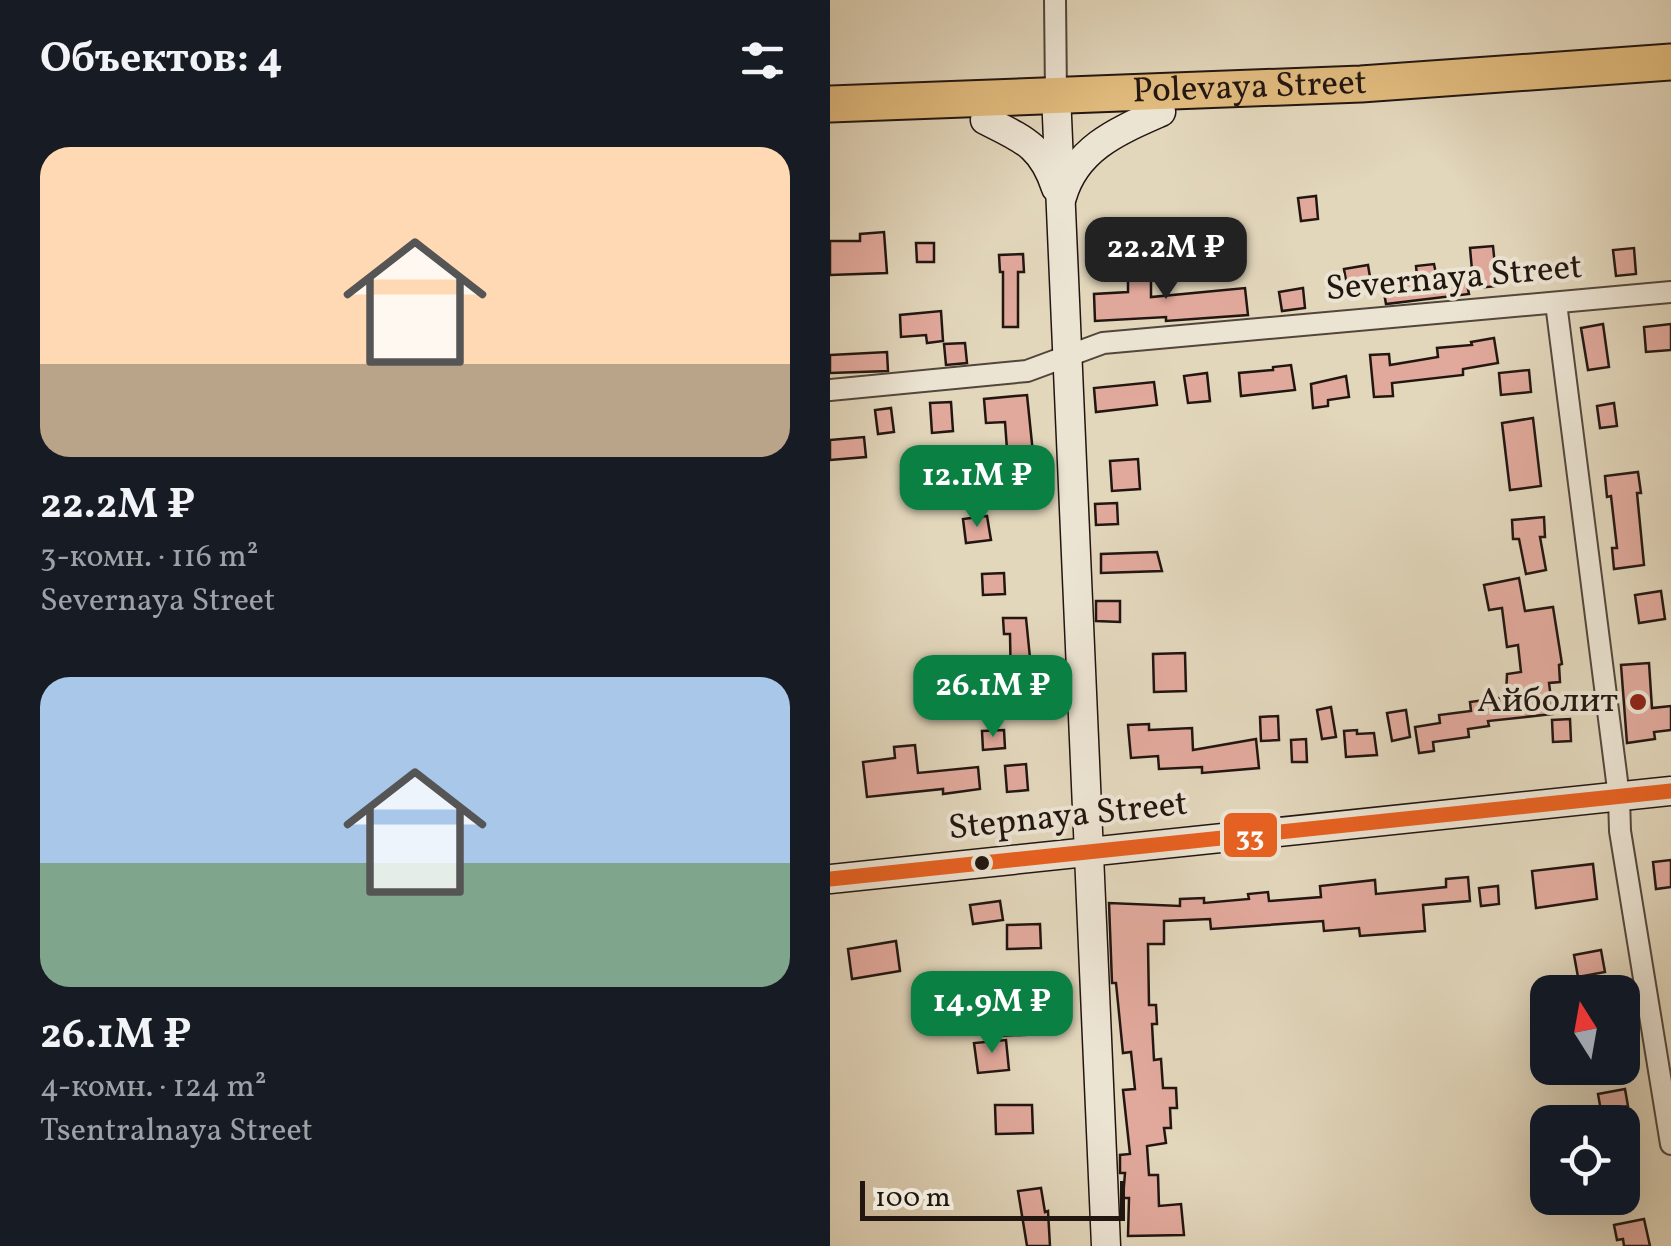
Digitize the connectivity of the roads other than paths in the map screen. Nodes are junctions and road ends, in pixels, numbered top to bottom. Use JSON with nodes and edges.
{"nodes":[{"id":1,"x":1055,"y":0,"type":"edge"},
{"id":2,"x":1671,"y":62,"type":"edge"},
{"id":3,"x":1671,"y":84,"type":"edge"},
{"id":4,"x":830,"y":104,"type":"edge"},
{"id":5,"x":1057,"y":106,"type":"junction"},
{"id":6,"x":1161,"y":112,"type":"junction"},
{"id":7,"x":985,"y":120,"type":"junction"},
{"id":8,"x":830,"y":127,"type":"edge"},
{"id":9,"x":1061,"y":203,"type":"junction"},
{"id":10,"x":1671,"y":292,"type":"edge"},
{"id":11,"x":1556,"y":304,"type":"junction"},
{"id":12,"x":1065,"y":356,"type":"junction"},
{"id":13,"x":830,"y":390,"type":"edge"},
{"id":14,"x":1671,"y":791,"type":"edge"},
{"id":15,"x":1619,"y":797,"type":"junction"},
{"id":16,"x":1091,"y":853,"type":"junction"},
{"id":17,"x":830,"y":879,"type":"edge"},
{"id":18,"x":1671,"y":1144,"type":"edge"},
{"id":19,"x":1106,"y":1246,"type":"edge"}],
"edges":[{"from":1,"to":5,"type":"street"},
{"from":2,"to":5,"type":"highway","name":"Polevaya Street"},
{"from":3,"to":6,"type":"highway","name":"Polevaya Street"},
{"from":4,"to":5,"type":"highway","name":"Polevaya Street"},
{"from":5,"to":6,"type":"highway","name":"Polevaya Street"},
{"from":5,"to":7,"type":"highway","name":"Polevaya Street"},
{"from":5,"to":9,"type":"street"},
{"from":6,"to":9,"type":"street"},
{"from":7,"to":8,"type":"highway","name":"Polevaya Street"},
{"from":7,"to":9,"type":"street"},
{"from":9,"to":12,"type":"street"},
{"from":10,"to":11,"type":"street","name":"Severnaya Street"},
{"from":11,"to":12,"type":"street","name":"Severnaya Street"},
{"from":11,"to":15,"type":"street"},
{"from":12,"to":13,"type":"street","name":"Severnaya Street"},
{"from":12,"to":16,"type":"street"},
{"from":14,"to":15,"type":"street","name":"Stepnaya Street"},
{"from":15,"to":16,"type":"street","name":"Stepnaya Street"},
{"from":15,"to":18,"type":"street"},
{"from":16,"to":17,"type":"street","name":"Stepnaya Street"},
{"from":16,"to":19,"type":"street"}]}
